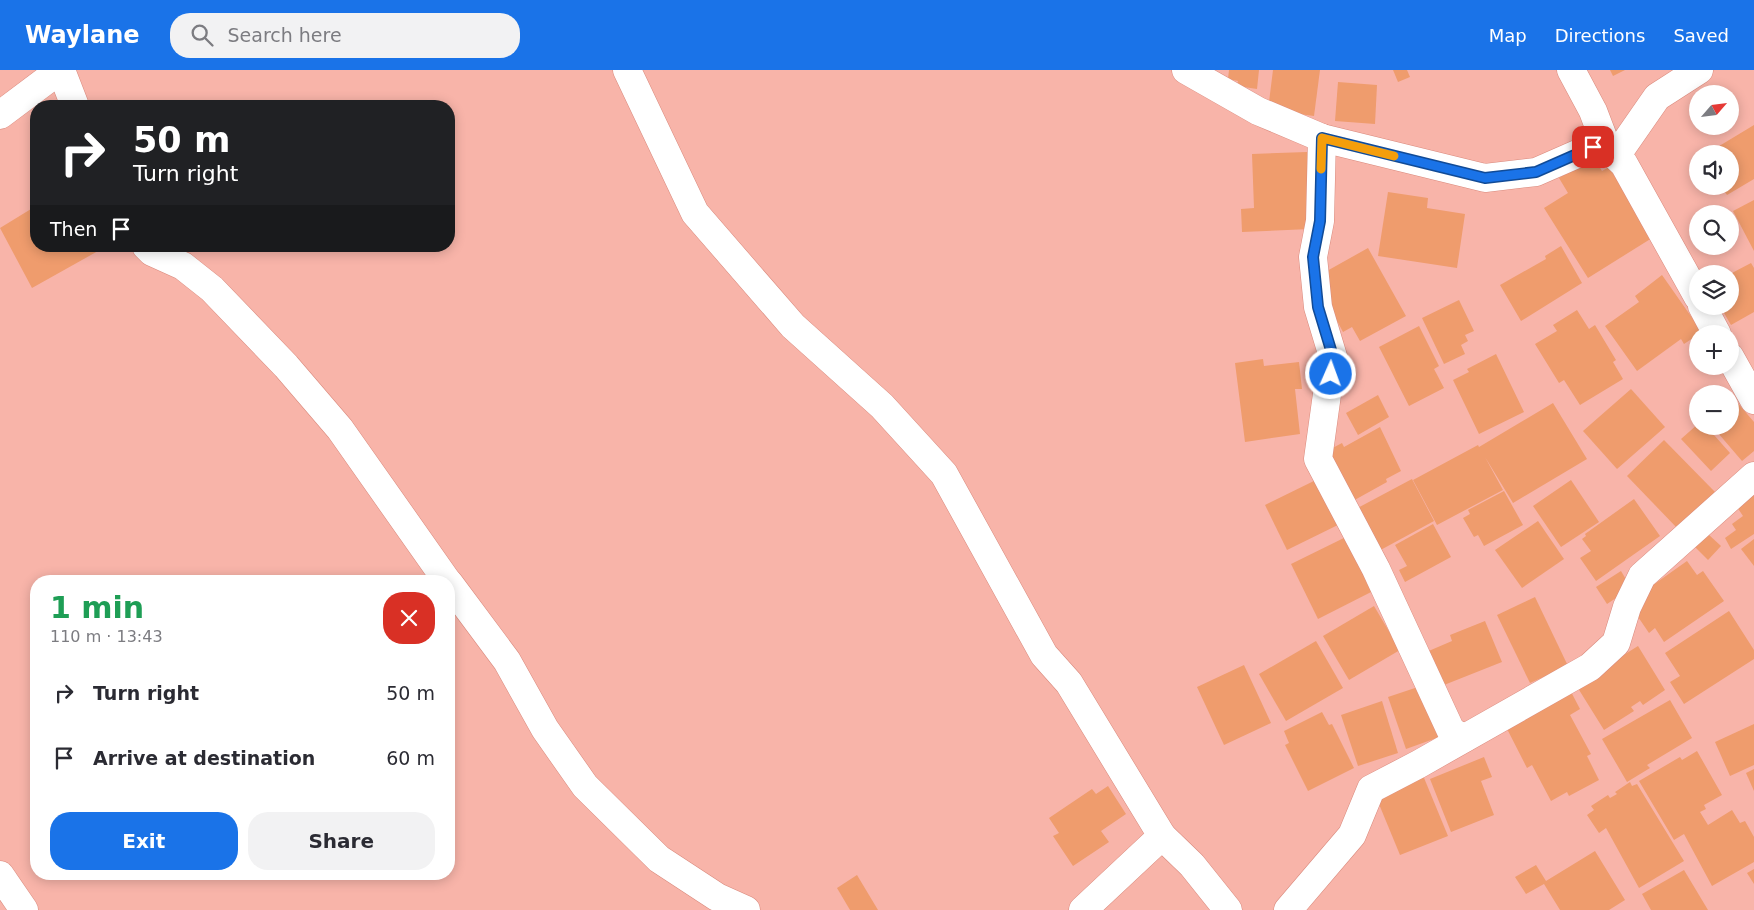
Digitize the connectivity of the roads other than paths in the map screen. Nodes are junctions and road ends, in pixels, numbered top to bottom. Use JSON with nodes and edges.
{"nodes":[{"id":1,"x":60,"y":70,"type":"edge"},
{"id":2,"x":627,"y":70,"type":"edge"},
{"id":3,"x":1186,"y":70,"type":"edge"},
{"id":4,"x":1571,"y":70,"type":"edge"},
{"id":5,"x":1699,"y":70,"type":"edge"},
{"id":6,"x":72,"y":100,"type":"edge"},
{"id":7,"x":0,"y":115,"type":"edge"},
{"id":8,"x":1322,"y":138,"type":"junction"},
{"id":9,"x":1612,"y":152,"type":"junction"},
{"id":10,"x":152,"y":252,"type":"edge"},
{"id":11,"x":1689,"y":280,"type":"edge"},
{"id":12,"x":1739,"y":373,"type":"edge"},
{"id":13,"x":1754,"y":400,"type":"edge"},
{"id":14,"x":1754,"y":476,"type":"edge"},
{"id":15,"x":443,"y":575,"type":"edge"},
{"id":16,"x":455,"y":591,"type":"edge"},
{"id":17,"x":1464,"y":738,"type":"junction"},
{"id":18,"x":1162,"y":836,"type":"junction"},
{"id":19,"x":0,"y":875,"type":"edge"},
{"id":20,"x":24,"y":910,"type":"edge"},
{"id":21,"x":746,"y":910,"type":"edge"},
{"id":22,"x":1083,"y":910,"type":"edge"},
{"id":23,"x":1228,"y":910,"type":"edge"},
{"id":24,"x":1288,"y":910,"type":"edge"}],
"edges":[{"from":1,"to":6,"type":"street"},
{"from":1,"to":7,"type":"street"},
{"from":2,"to":18,"type":"street"},
{"from":3,"to":8,"type":"street"},
{"from":4,"to":9,"type":"street"},
{"from":5,"to":9,"type":"street"},
{"from":8,"to":9,"type":"street"},
{"from":8,"to":17,"type":"street"},
{"from":9,"to":11,"type":"street"},
{"from":10,"to":15,"type":"street"},
{"from":12,"to":13,"type":"street"},
{"from":14,"to":17,"type":"street"},
{"from":16,"to":21,"type":"street"},
{"from":17,"to":24,"type":"street"},
{"from":18,"to":22,"type":"street"},
{"from":18,"to":23,"type":"street"},
{"from":19,"to":20,"type":"street"}]}
